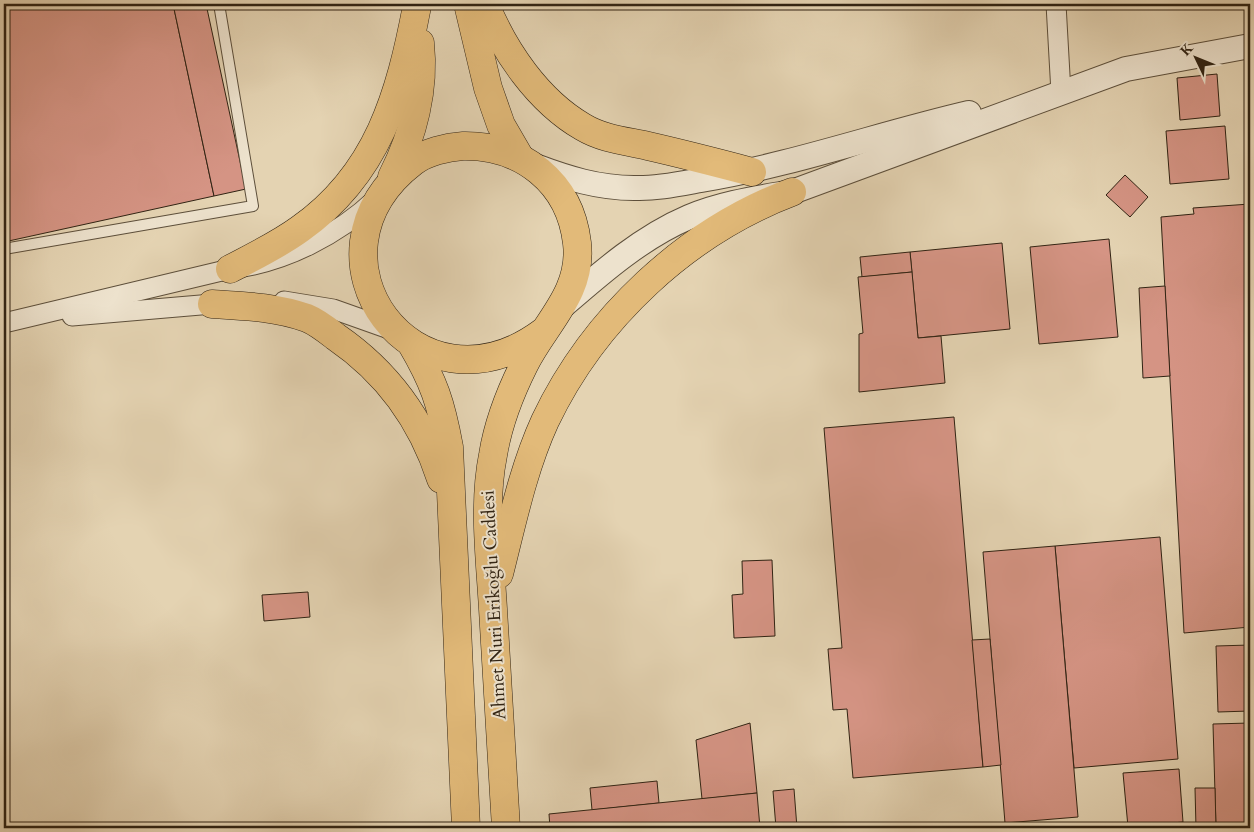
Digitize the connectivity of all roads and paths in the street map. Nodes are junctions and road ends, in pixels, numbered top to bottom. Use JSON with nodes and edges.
{"nodes":[{"id":1,"x":220,"y":4,"type":"edge"},
{"id":2,"x":468,"y":4,"type":"edge"},
{"id":3,"x":485,"y":4,"type":"edge"},
{"id":4,"x":1056,"y":4,"type":"edge"},
{"id":5,"x":417,"y":5,"type":"edge"},
{"id":6,"x":1250,"y":46,"type":"edge"},
{"id":7,"x":1061,"y":93,"type":"junction"},
{"id":8,"x":526,"y":161,"type":"junction"},
{"id":9,"x":752,"y":172,"type":"junction"},
{"id":10,"x":384,"y":190,"type":"junction"},
{"id":11,"x":792,"y":192,"type":"junction"},
{"id":12,"x":4,"y":249,"type":"edge"},
{"id":13,"x":230,"y":269,"type":"junction"},
{"id":14,"x":212,"y":304,"type":"junction"},
{"id":15,"x":564,"y":305,"type":"junction"},
{"id":16,"x":34,"y":317,"type":"junction"},
{"id":17,"x":4,"y":323,"type":"edge"},
{"id":18,"x":543,"y":332,"type":"junction"},
{"id":19,"x":403,"y":337,"type":"junction"},
{"id":20,"x":453,"y":517,"type":"junction"},
{"id":21,"x":492,"y":600,"type":"junction"},
{"id":22,"x":466,"y":828,"type":"edge"},
{"id":23,"x":506,"y":828,"type":"edge"}],
"edges":[{"from":1,"to":12,"type":"lane"},
{"from":2,"to":8,"type":"main road"},
{"from":3,"to":9,"type":"main road"},
{"from":4,"to":7,"type":"street"},
{"from":5,"to":10,"type":"main road"},
{"from":5,"to":13,"type":"main road"},
{"from":6,"to":7,"type":"street"},
{"from":7,"to":9,"type":"street"},
{"from":7,"to":11,"type":"street"},
{"from":8,"to":9,"type":"street"},
{"from":8,"to":10,"type":"main road"},
{"from":8,"to":15,"type":"main road"},
{"from":10,"to":13,"type":"street"},
{"from":10,"to":19,"type":"main road","name":"Ahmet Nuri Erikoğlu Caddesi"},
{"from":11,"to":15,"type":"street"},
{"from":11,"to":21,"type":"main road"},
{"from":13,"to":16,"type":"street"},
{"from":14,"to":16,"type":"street"},
{"from":14,"to":19,"type":"street"},
{"from":14,"to":20,"type":"main road"},
{"from":15,"to":18,"type":"main road"},
{"from":16,"to":17,"type":"street"},
{"from":18,"to":19,"type":"main road"},
{"from":18,"to":21,"type":"main road","name":"Ahmet Nuri Erikoğlu Caddesi"},
{"from":19,"to":20,"type":"main road","name":"Ahmet Nuri Erikoğlu Caddesi"},
{"from":20,"to":22,"type":"main road","name":"Ahmet Nuri Erikoğlu Caddesi"},
{"from":21,"to":23,"type":"main road","name":"Ahmet Nuri Erikoğlu Caddesi"}]}
